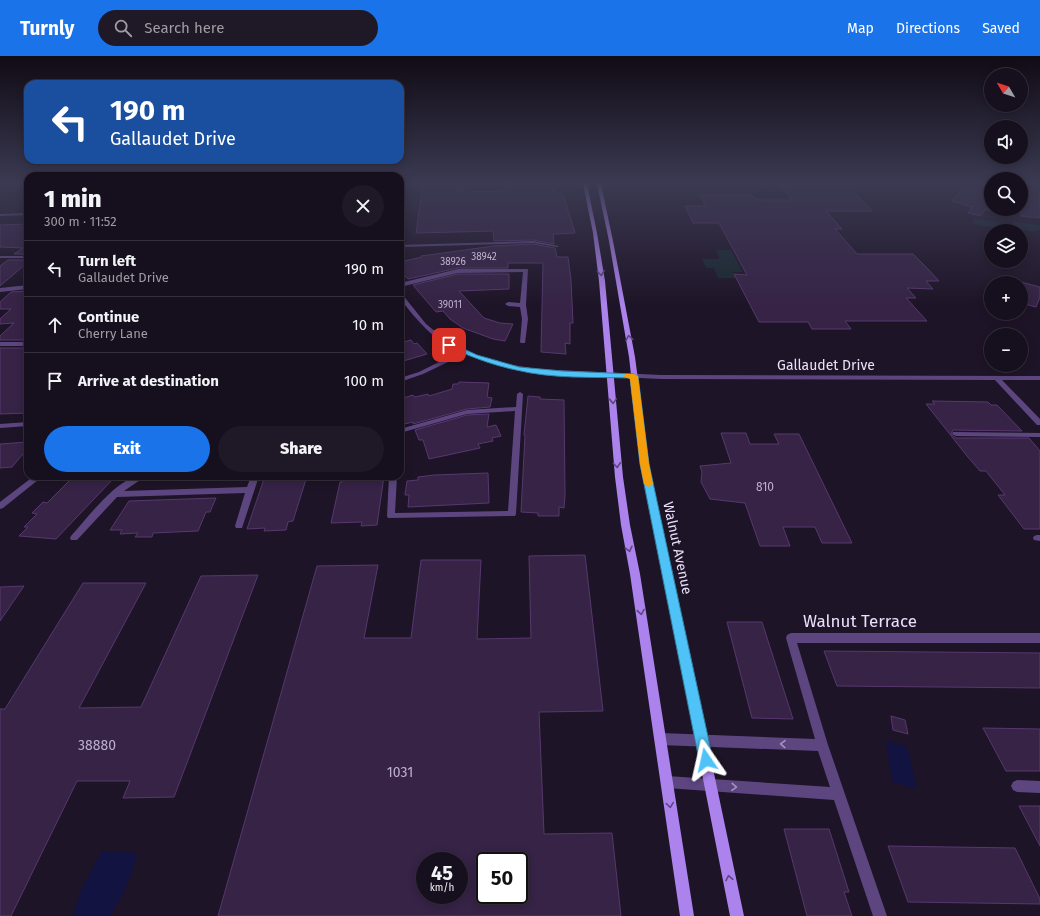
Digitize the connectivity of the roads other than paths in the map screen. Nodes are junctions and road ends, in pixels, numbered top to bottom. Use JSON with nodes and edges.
{"nodes":[{"id":1,"x":594,"y":224,"type":"edge"},
{"id":2,"x":607,"y":224,"type":"edge"},
{"id":3,"x":557,"y":246,"type":"dead end"},
{"id":4,"x":404,"y":247,"type":"edge"},
{"id":5,"x":0,"y":257,"type":"edge"},
{"id":6,"x":24,"y":257,"type":"edge"},
{"id":7,"x":404,"y":284,"type":"edge"},
{"id":8,"x":24,"y":287,"type":"edge"},
{"id":9,"x":0,"y":290,"type":"edge"},
{"id":10,"x":404,"y":299,"type":"edge"},
{"id":11,"x":508,"y":304,"type":"dead end"},
{"id":12,"x":523,"y":304,"type":"junction"},
{"id":13,"x":523,"y":342,"type":"dead end"},
{"id":14,"x":0,"y":344,"type":"edge"},
{"id":15,"x":24,"y":344,"type":"edge"},
{"id":16,"x":464,"y":352,"type":"junction"},
{"id":17,"x":612,"y":376,"type":"junction"},
{"id":18,"x":634,"y":376,"type":"junction"},
{"id":19,"x":996,"y":377,"type":"junction"},
{"id":20,"x":1040,"y":378,"type":"edge"},
{"id":21,"x":404,"y":379,"type":"edge"},
{"id":22,"x":520,"y":394,"type":"dead end"},
{"id":23,"x":518,"y":409,"type":"junction"},
{"id":24,"x":1040,"y":423,"type":"edge"},
{"id":25,"x":24,"y":424,"type":"edge"},
{"id":26,"x":0,"y":426,"type":"edge"},
{"id":27,"x":404,"y":430,"type":"edge"},
{"id":28,"x":956,"y":434,"type":"dead end"},
{"id":29,"x":1040,"y":435,"type":"edge"},
{"id":30,"x":33,"y":480,"type":"edge"},
{"id":31,"x":132,"y":480,"type":"edge"},
{"id":32,"x":254,"y":480,"type":"edge"},
{"id":33,"x":393,"y":480,"type":"edge"},
{"id":34,"x":251,"y":490,"type":"junction"},
{"id":35,"x":116,"y":494,"type":"junction"},
{"id":36,"x":0,"y":506,"type":"edge"},
{"id":37,"x":239,"y":526,"type":"dead end"},
{"id":38,"x":74,"y":538,"type":"dead end"},
{"id":39,"x":1040,"y":638,"type":"edge"},
{"id":40,"x":660,"y":739,"type":"junction"},
{"id":41,"x":702,"y":741,"type":"junction"},
{"id":42,"x":822,"y":745,"type":"junction"},
{"id":43,"x":667,"y":782,"type":"junction"},
{"id":44,"x":711,"y":786,"type":"junction"},
{"id":45,"x":1017,"y":786,"type":"dead end"},
{"id":46,"x":1040,"y":788,"type":"edge"},
{"id":47,"x":838,"y":794,"type":"junction"},
{"id":48,"x":687,"y":916,"type":"edge"},
{"id":49,"x":737,"y":916,"type":"edge"},
{"id":50,"x":880,"y":916,"type":"edge"}],
"edges":[{"from":1,"to":17,"type":"main road","one_way":true},
{"from":18,"to":2,"type":"main road","name":"Walnut Avenue","one_way":true},
{"from":3,"to":4,"type":"street"},
{"from":5,"to":6,"type":"street"},
{"from":7,"to":12,"type":"street"},
{"from":8,"to":9,"type":"street"},
{"from":10,"to":16,"type":"street","name":"Gallaudet Drive"},
{"from":11,"to":12,"type":"street"},
{"from":12,"to":13,"type":"street"},
{"from":14,"to":15,"type":"street"},
{"from":16,"to":17,"type":"street","name":"Gallaudet Drive"},
{"from":16,"to":21,"type":"street"},
{"from":17,"to":18,"type":"street","name":"Gallaudet Drive"},
{"from":17,"to":40,"type":"main road","one_way":true},
{"from":18,"to":19,"type":"street","name":"Gallaudet Drive"},
{"from":18,"to":41,"type":"main road","name":"Walnut Avenue"},
{"from":19,"to":20,"type":"street","name":"Gallaudet Drive"},
{"from":19,"to":24,"type":"street"},
{"from":22,"to":23,"type":"street"},
{"from":23,"to":27,"type":"street"},
{"from":23,"to":33,"type":"street"},
{"from":25,"to":26,"type":"street"},
{"from":28,"to":29,"type":"street"},
{"from":30,"to":36,"type":"street"},
{"from":31,"to":35,"type":"street"},
{"from":32,"to":34,"type":"street"},
{"from":34,"to":35,"type":"street"},
{"from":34,"to":37,"type":"street"},
{"from":35,"to":38,"type":"street"},
{"from":39,"to":42,"type":"street","name":"Walnut Terrace"},
{"from":40,"to":41,"type":"street"},
{"from":40,"to":43,"type":"main road"},
{"from":42,"to":41,"type":"street","one_way":true},
{"from":41,"to":44,"type":"main road","name":"Walnut Avenue"},
{"from":42,"to":47,"type":"street","name":"Walnut Terrace"},
{"from":43,"to":44,"type":"street"},
{"from":43,"to":48,"type":"main road","one_way":true},
{"from":44,"to":47,"type":"street","one_way":true},
{"from":49,"to":44,"type":"main road","name":"Walnut Avenue","one_way":true},
{"from":45,"to":46,"type":"street"},
{"from":47,"to":50,"type":"street","name":"Walnut Terrace"}]}
